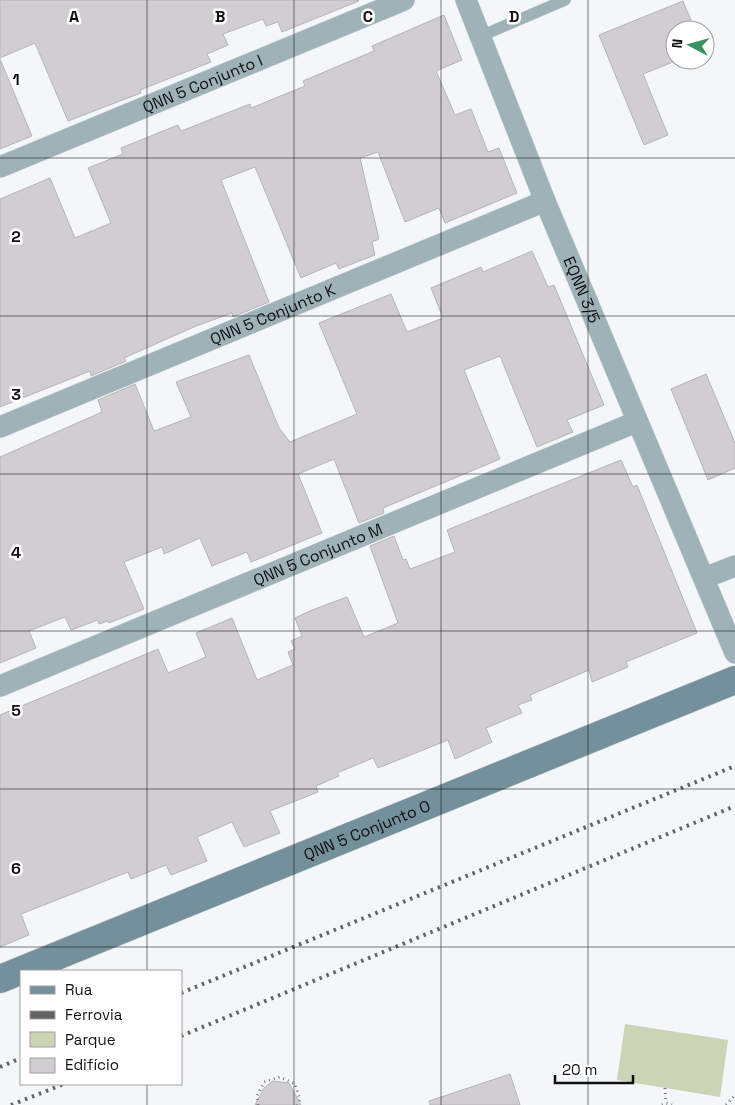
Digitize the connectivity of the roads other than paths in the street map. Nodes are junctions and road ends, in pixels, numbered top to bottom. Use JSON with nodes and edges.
{"nodes":[{"id":1,"x":404,"y":0,"type":"edge"},
{"id":2,"x":466,"y":0,"type":"edge"},
{"id":3,"x":565,"y":0,"type":"edge"},
{"id":4,"x":481,"y":36,"type":"junction"},
{"id":5,"x":0,"y":167,"type":"edge"},
{"id":6,"x":544,"y":202,"type":"junction"},
{"id":7,"x":636,"y":422,"type":"junction"},
{"id":8,"x":0,"y":427,"type":"edge"},
{"id":9,"x":735,"y":566,"type":"edge"},
{"id":10,"x":704,"y":578,"type":"junction"},
{"id":11,"x":735,"y":654,"type":"edge"},
{"id":12,"x":735,"y":680,"type":"edge"},
{"id":13,"x":0,"y":686,"type":"edge"},
{"id":14,"x":22,"y":970,"type":"edge"},
{"id":15,"x":20,"y":971,"type":"edge"},
{"id":16,"x":0,"y":979,"type":"edge"}],
"edges":[{"from":1,"to":5,"type":"street","name":"QNN 5 Conjunto I"},
{"from":2,"to":4,"type":"street","name":"EQNN 3/5"},
{"from":3,"to":4,"type":"lane"},
{"from":4,"to":6,"type":"street","name":"EQNN 3/5"},
{"from":6,"to":7,"type":"street","name":"EQNN 3/5"},
{"from":6,"to":8,"type":"street","name":"QNN 5 Conjunto K"},
{"from":7,"to":10,"type":"street","name":"EQNN 3/5"},
{"from":7,"to":13,"type":"street","name":"QNN 5 Conjunto M"},
{"from":9,"to":10,"type":"street"},
{"from":10,"to":11,"type":"street","name":"EQNN 3/5"},
{"from":12,"to":14,"type":"street","name":"QNN 5 Conjunto O"},
{"from":15,"to":16,"type":"street","name":"QNN 5 Conjunto O"}]}
